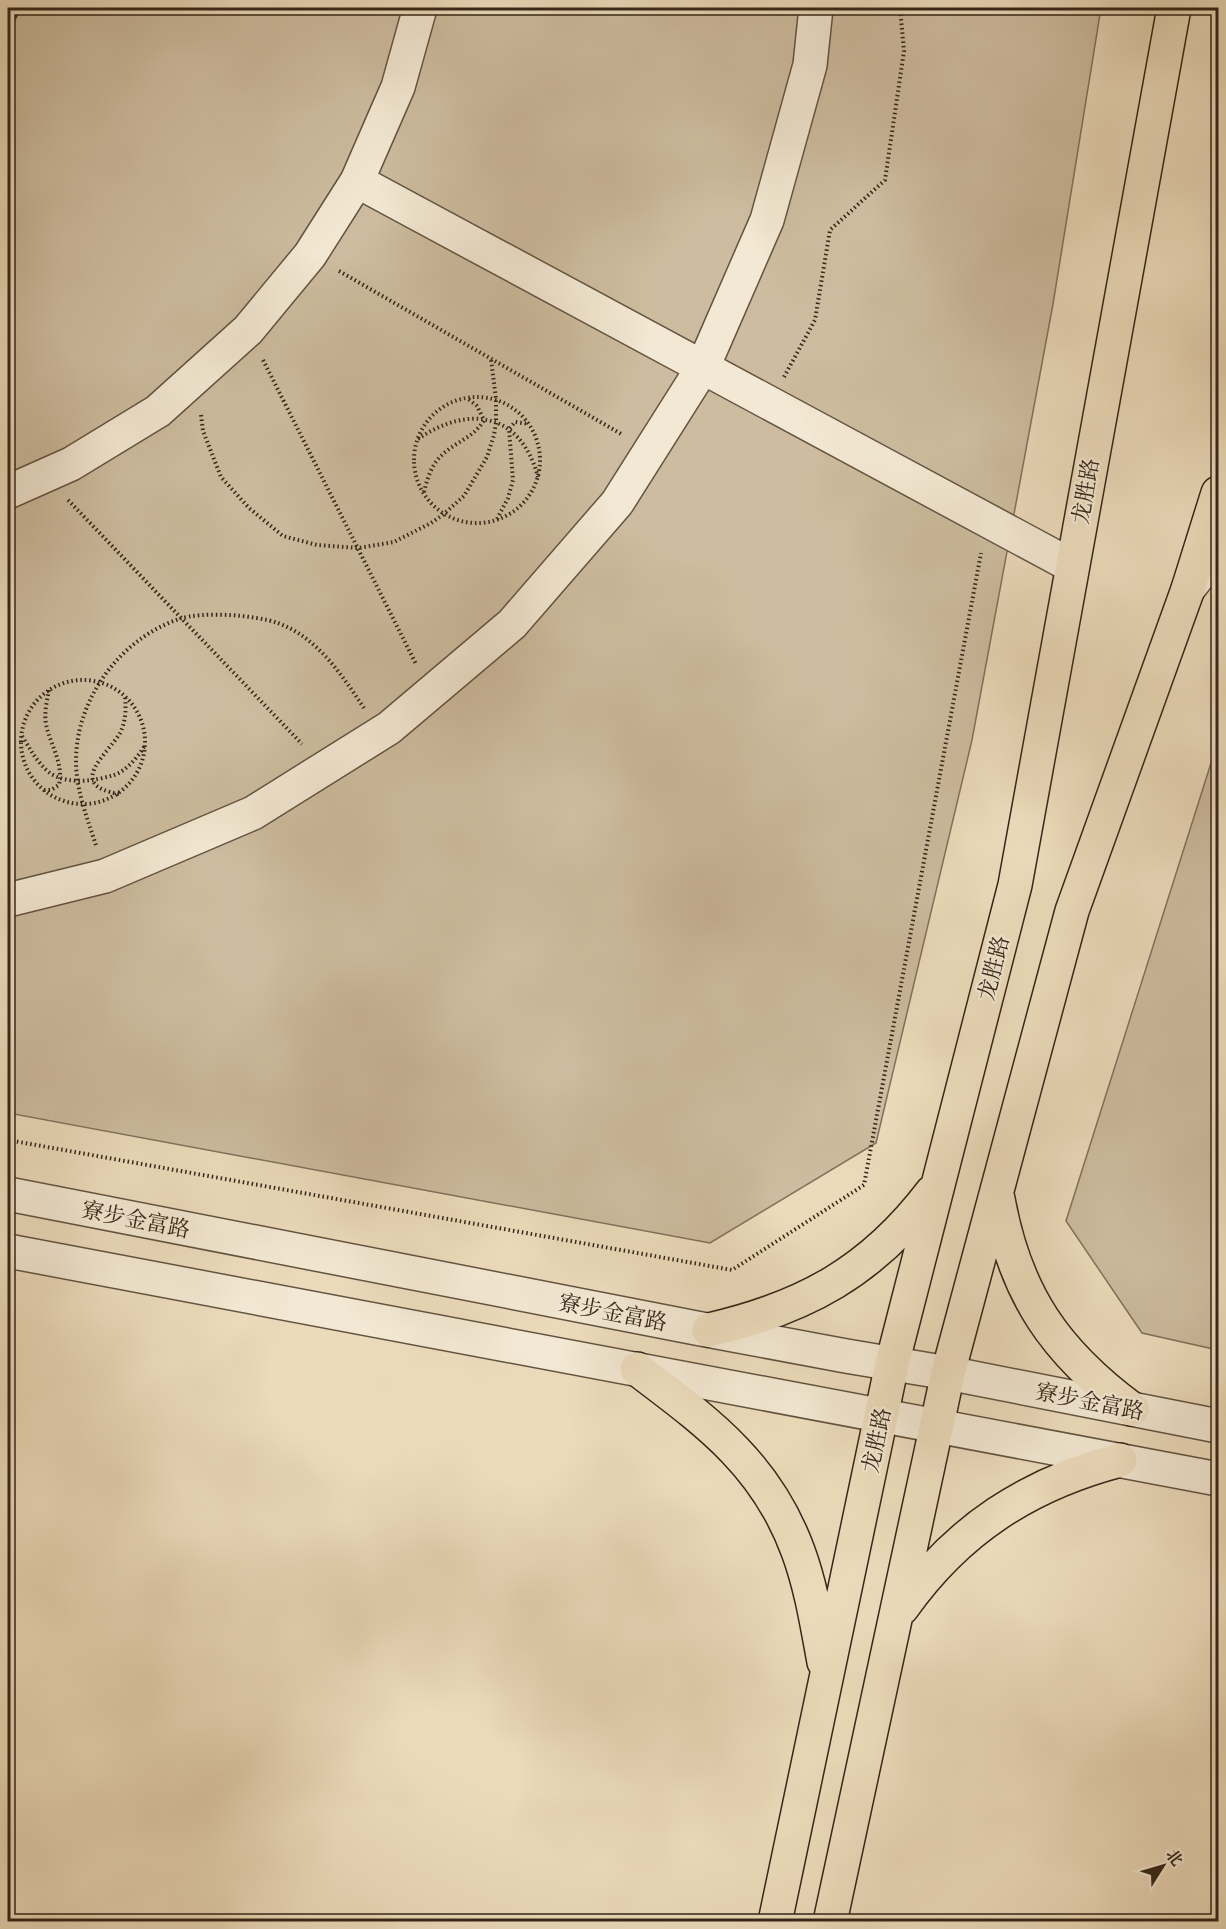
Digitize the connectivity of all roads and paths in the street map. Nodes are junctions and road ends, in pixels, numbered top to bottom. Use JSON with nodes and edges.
{"nodes":[{"id":1,"x":420,"y":8,"type":"edge"},
{"id":2,"x":816,"y":8,"type":"edge"},
{"id":3,"x":900,"y":8,"type":"edge"},
{"id":4,"x":1174,"y":8,"type":"edge"},
{"id":5,"x":357,"y":181,"type":"junction"},
{"id":6,"x":310,"y":255,"type":"junction"},
{"id":7,"x":248,"y":330,"type":"junction"},
{"id":8,"x":491,"y":359,"type":"junction"},
{"id":9,"x":703,"y":368,"type":"junction"},
{"id":10,"x":196,"y":378,"type":"junction"},
{"id":11,"x":467,"y":398,"type":"junction"},
{"id":12,"x":496,"y":399,"type":"junction"},
{"id":13,"x":770,"y":403,"type":"junction"},
{"id":14,"x":484,"y":420,"type":"junction"},
{"id":15,"x":496,"y":423,"type":"junction"},
{"id":16,"x":530,"y":424,"type":"junction"},
{"id":17,"x":509,"y":429,"type":"junction"},
{"id":18,"x":418,"y":440,"type":"junction"},
{"id":19,"x":650,"y":450,"type":"junction"},
{"id":20,"x":45,"y":476,"type":"junction"},
{"id":21,"x":538,"y":477,"type":"junction"},
{"id":22,"x":8,"y":492,"type":"edge"},
{"id":23,"x":424,"y":492,"type":"junction"},
{"id":24,"x":1218,"y":493,"type":"edge"},
{"id":25,"x":444,"y":514,"type":"junction"},
{"id":26,"x":497,"y":519,"type":"junction"},
{"id":27,"x":987,"y":520,"type":"junction"},
{"id":28,"x":358,"y":548,"type":"junction"},
{"id":29,"x":1218,"y":551,"type":"edge"},
{"id":30,"x":1072,"y":566,"type":"junction"},
{"id":31,"x":1188,"y":589,"type":"junction"},
{"id":32,"x":181,"y":618,"type":"junction"},
{"id":33,"x":101,"y":681,"type":"junction"},
{"id":34,"x":50,"y":689,"type":"junction"},
{"id":35,"x":430,"y":693,"type":"junction"},
{"id":36,"x":125,"y":696,"type":"junction"},
{"id":37,"x":21,"y":734,"type":"junction"},
{"id":38,"x":379,"y":735,"type":"junction"},
{"id":39,"x":146,"y":744,"type":"junction"},
{"id":40,"x":325,"y":768,"type":"junction"},
{"id":41,"x":61,"y":777,"type":"junction"},
{"id":42,"x":93,"y":780,"type":"junction"},
{"id":43,"x":77,"y":781,"type":"junction"},
{"id":44,"x":44,"y":790,"type":"junction"},
{"id":45,"x":119,"y":794,"type":"junction"},
{"id":46,"x":83,"y":804,"type":"junction"},
{"id":47,"x":105,"y":876,"type":"junction"},
{"id":48,"x":8,"y":900,"type":"edge"},
{"id":49,"x":8,"y":1140,"type":"edge"},
{"id":50,"x":938,"y":1183,"type":"junction"},
{"id":51,"x":997,"y":1193,"type":"junction"},
{"id":52,"x":8,"y":1194,"type":"edge"},
{"id":53,"x":8,"y":1251,"type":"edge"},
{"id":54,"x":709,"y":1330,"type":"junction"},
{"id":55,"x":892,"y":1364,"type":"junction"},
{"id":56,"x":637,"y":1369,"type":"junction"},
{"id":57,"x":948,"y":1373,"type":"junction"},
{"id":58,"x":1132,"y":1409,"type":"junction"},
{"id":59,"x":882,"y":1415,"type":"junction"},
{"id":60,"x":938,"y":1426,"type":"junction"},
{"id":61,"x":1218,"y":1426,"type":"edge"},
{"id":62,"x":1120,"y":1460,"type":"junction"},
{"id":63,"x":1218,"y":1479,"type":"edge"},
{"id":64,"x":896,"y":1617,"type":"junction"},
{"id":65,"x":827,"y":1675,"type":"junction"},
{"id":66,"x":775,"y":1922,"type":"edge"},
{"id":67,"x":830,"y":1922,"type":"edge"}],
"edges":[{"from":1,"to":5,"type":"street"},
{"from":2,"to":9,"type":"street"},
{"from":3,"to":13,"type":"path"},
{"from":4,"to":30,"type":"main road","name":"龙胜路"},
{"from":5,"to":6,"type":"street"},
{"from":5,"to":9,"type":"street"},
{"from":6,"to":7,"type":"street"},
{"from":6,"to":8,"type":"path"},
{"from":7,"to":10,"type":"street"},
{"from":7,"to":28,"type":"path"},
{"from":8,"to":12,"type":"path"},
{"from":8,"to":19,"type":"path"},
{"from":9,"to":13,"type":"street"},
{"from":9,"to":19,"type":"street"},
{"from":10,"to":20,"type":"street"},
{"from":10,"to":28,"type":"path"},
{"from":11,"to":12,"type":"path"},
{"from":11,"to":14,"type":"path"},
{"from":11,"to":18,"type":"path"},
{"from":12,"to":15,"type":"path"},
{"from":12,"to":16,"type":"path"},
{"from":13,"to":27,"type":"street"},
{"from":14,"to":15,"type":"path"},
{"from":14,"to":18,"type":"path"},
{"from":14,"to":23,"type":"path"},
{"from":15,"to":17,"type":"path"},
{"from":15,"to":25,"type":"path"},
{"from":16,"to":17,"type":"path"},
{"from":16,"to":21,"type":"path"},
{"from":17,"to":21,"type":"path"},
{"from":17,"to":26,"type":"path"},
{"from":18,"to":23,"type":"path"},
{"from":19,"to":35,"type":"street"},
{"from":20,"to":22,"type":"street"},
{"from":20,"to":32,"type":"path"},
{"from":21,"to":26,"type":"path"},
{"from":23,"to":25,"type":"path"},
{"from":24,"to":31,"type":"main road"},
{"from":25,"to":26,"type":"path"},
{"from":25,"to":28,"type":"path"},
{"from":27,"to":30,"type":"street"},
{"from":27,"to":49,"type":"path"},
{"from":28,"to":35,"type":"path"},
{"from":29,"to":31,"type":"street"},
{"from":30,"to":50,"type":"main road","name":"龙胜路"},
{"from":31,"to":51,"type":"main road"},
{"from":32,"to":33,"type":"path"},
{"from":32,"to":38,"type":"path"},
{"from":32,"to":40,"type":"path"},
{"from":33,"to":34,"type":"path"},
{"from":33,"to":36,"type":"path"},
{"from":33,"to":43,"type":"path"},
{"from":34,"to":37,"type":"path"},
{"from":34,"to":41,"type":"path"},
{"from":35,"to":38,"type":"street"},
{"from":36,"to":39,"type":"path"},
{"from":36,"to":42,"type":"path"},
{"from":37,"to":41,"type":"path"},
{"from":37,"to":44,"type":"path"},
{"from":38,"to":40,"type":"street"},
{"from":39,"to":42,"type":"path"},
{"from":39,"to":45,"type":"path"},
{"from":40,"to":47,"type":"street"},
{"from":41,"to":43,"type":"path"},
{"from":41,"to":44,"type":"path"},
{"from":42,"to":43,"type":"path"},
{"from":42,"to":45,"type":"path"},
{"from":43,"to":46,"type":"path"},
{"from":44,"to":46,"type":"path"},
{"from":45,"to":46,"type":"path"},
{"from":46,"to":47,"type":"path"},
{"from":47,"to":48,"type":"street"},
{"from":50,"to":54,"type":"main road"},
{"from":50,"to":55,"type":"main road","name":"龙胜路"},
{"from":51,"to":57,"type":"main road"},
{"from":51,"to":58,"type":"main road"},
{"from":52,"to":54,"type":"street","name":"寮步金富路"},
{"from":53,"to":56,"type":"street"},
{"from":54,"to":55,"type":"street","name":"寮步金富路"},
{"from":55,"to":57,"type":"street","name":"寮步金富路"},
{"from":55,"to":59,"type":"main road","name":"龙胜路"},
{"from":56,"to":59,"type":"street"},
{"from":56,"to":65,"type":"main road"},
{"from":57,"to":58,"type":"street","name":"寮步金富路"},
{"from":57,"to":60,"type":"main road"},
{"from":58,"to":61,"type":"street","name":"寮步金富路"},
{"from":59,"to":60,"type":"street"},
{"from":59,"to":65,"type":"main road","name":"龙胜路"},
{"from":60,"to":62,"type":"street"},
{"from":60,"to":64,"type":"main road"},
{"from":62,"to":63,"type":"street"},
{"from":62,"to":64,"type":"main road"},
{"from":64,"to":67,"type":"main road"},
{"from":65,"to":66,"type":"main road","name":"龙胜路"}]}
